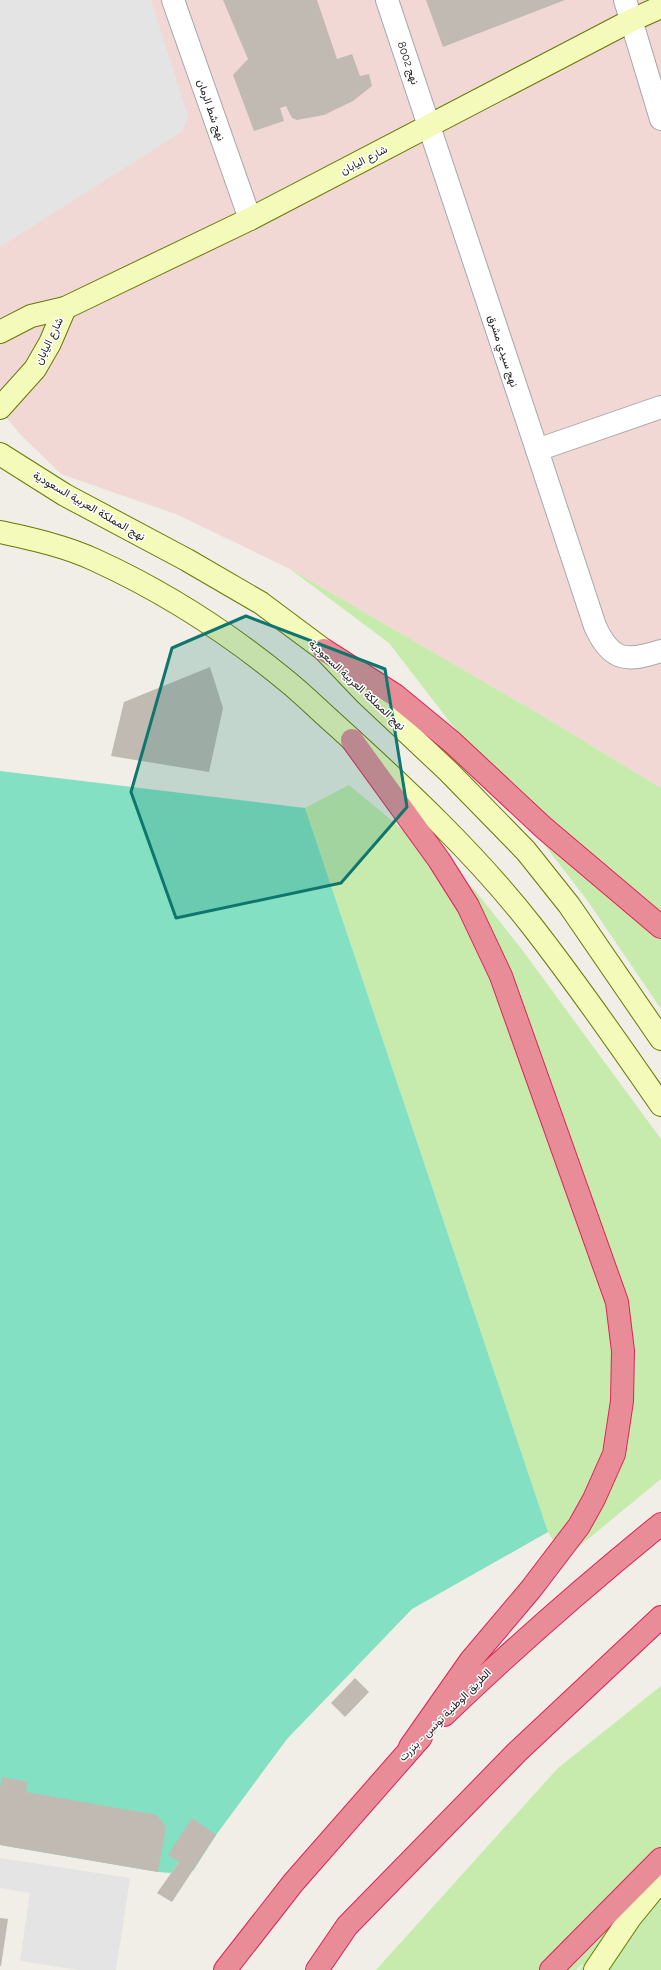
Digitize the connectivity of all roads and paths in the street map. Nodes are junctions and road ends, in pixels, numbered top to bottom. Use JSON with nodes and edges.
{"nodes":[{"id":1,"x":173,"y":0,"type":"edge"},
{"id":2,"x":387,"y":0,"type":"edge"},
{"id":3,"x":625,"y":0,"type":"edge"},
{"id":4,"x":661,"y":8,"type":"edge"},
{"id":5,"x":632,"y":20,"type":"junction"},
{"id":6,"x":661,"y":119,"type":"edge"},
{"id":7,"x":430,"y":126,"type":"junction"},
{"id":8,"x":250,"y":220,"type":"junction"},
{"id":9,"x":65,"y":308,"type":"junction"},
{"id":10,"x":0,"y":332,"type":"edge"},
{"id":11,"x":661,"y":407,"type":"edge"},
{"id":12,"x":0,"y":408,"type":"edge"},
{"id":13,"x":537,"y":450,"type":"junction"},
{"id":14,"x":0,"y":454,"type":"edge"},
{"id":15,"x":0,"y":532,"type":"edge"},
{"id":16,"x":324,"y":650,"type":"junction"},
{"id":17,"x":661,"y":651,"type":"edge"},
{"id":18,"x":352,"y":740,"type":"junction"},
{"id":19,"x":661,"y":927,"type":"edge"},
{"id":20,"x":661,"y":1039,"type":"edge"},
{"id":21,"x":661,"y":1105,"type":"edge"},
{"id":22,"x":661,"y":1524,"type":"edge"},
{"id":23,"x":661,"y":1617,"type":"edge"},
{"id":24,"x":410,"y":1747,"type":"junction"},
{"id":25,"x":661,"y":1859,"type":"edge"},
{"id":26,"x":661,"y":1880,"type":"edge"},
{"id":27,"x":225,"y":1970,"type":"edge"},
{"id":28,"x":317,"y":1970,"type":"edge"},
{"id":29,"x":551,"y":1970,"type":"edge"},
{"id":30,"x":595,"y":1970,"type":"edge"}],
"edges":[{"from":1,"to":8,"type":"street","name":"نهج شط الرمان"},
{"from":2,"to":7,"type":"street","name":"نهج 8002"},
{"from":3,"to":5,"type":"street"},
{"from":4,"to":5,"type":"main road","name":"شارع اليابان"},
{"from":5,"to":6,"type":"street"},
{"from":5,"to":7,"type":"main road","name":"شارع اليابان"},
{"from":7,"to":8,"type":"main road","name":"شارع اليابان"},
{"from":7,"to":13,"type":"street","name":"نهج سيدي مشرق"},
{"from":8,"to":9,"type":"main road","name":"شارع اليابان"},
{"from":9,"to":10,"type":"main road","name":"شارع اليابان"},
{"from":9,"to":12,"type":"main road","name":"شارع اليابان"},
{"from":11,"to":13,"type":"street"},
{"from":13,"to":17,"type":"street","name":"نهج سيدي مشرق"},
{"from":14,"to":16,"type":"main road","name":"نهج المملكة العربية السعودية"},
{"from":15,"to":18,"type":"main road"},
{"from":16,"to":19,"type":"highway"},
{"from":16,"to":20,"type":"main road","name":"نهج المملكة العربية السعودية"},
{"from":18,"to":21,"type":"main road"},
{"from":18,"to":24,"type":"highway"},
{"from":22,"to":24,"type":"highway","name":"الطريق الوطنية تونس - بنزرت"},
{"from":23,"to":28,"type":"highway"},
{"from":24,"to":27,"type":"highway","name":"الطريق الوطنية تونس - بنزرت"},
{"from":25,"to":29,"type":"highway"},
{"from":26,"to":30,"type":"main road"}]}
